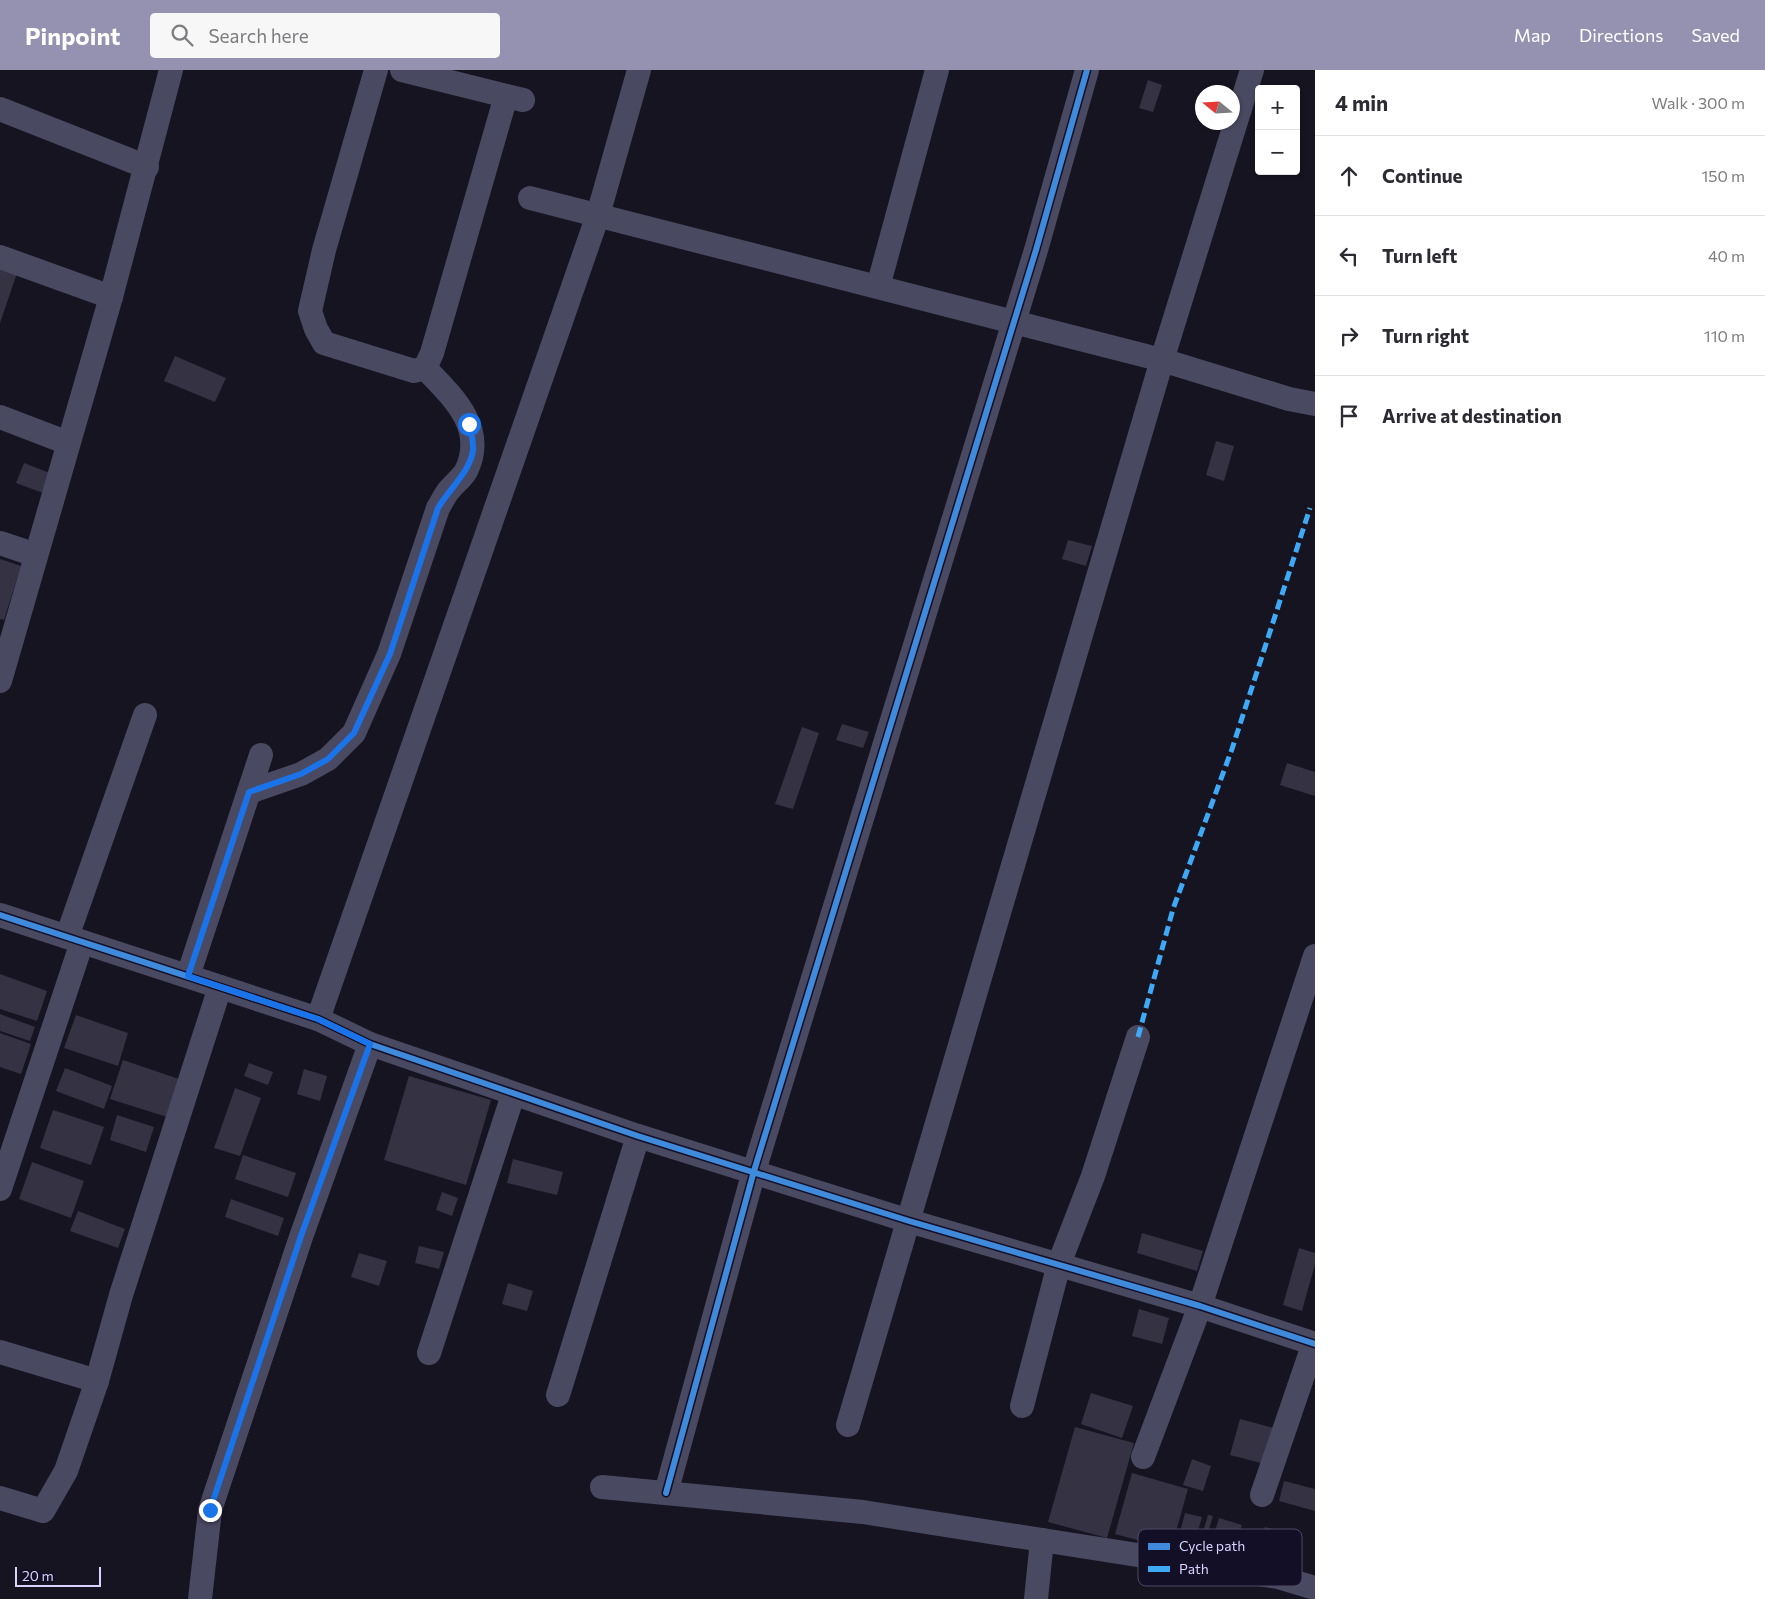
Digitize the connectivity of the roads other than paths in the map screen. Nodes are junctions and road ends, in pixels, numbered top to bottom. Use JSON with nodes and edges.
{"nodes":[{"id":1,"x":171,"y":70,"type":"edge"},
{"id":2,"x":376,"y":70,"type":"edge"},
{"id":3,"x":402,"y":70,"type":"edge"},
{"id":4,"x":639,"y":70,"type":"edge"},
{"id":5,"x":938,"y":70,"type":"edge"},
{"id":6,"x":1087,"y":70,"type":"edge"},
{"id":7,"x":1252,"y":70,"type":"edge"},
{"id":8,"x":0,"y":109,"type":"edge"},
{"id":9,"x":147,"y":167,"type":"junction"},
{"id":10,"x":530,"y":198,"type":"dead end"},
{"id":11,"x":598,"y":215,"type":"junction"},
{"id":12,"x":0,"y":257,"type":"edge"},
{"id":13,"x":878,"y":287,"type":"junction"},
{"id":14,"x":111,"y":297,"type":"junction"},
{"id":15,"x":1014,"y":322,"type":"junction"},
{"id":16,"x":1162,"y":360,"type":"junction"},
{"id":17,"x":425,"y":368,"type":"junction"},
{"id":18,"x":1315,"y":404,"type":"edge"},
{"id":19,"x":0,"y":417,"type":"edge"},
{"id":20,"x":68,"y":443,"type":"junction"},
{"id":21,"x":0,"y":543,"type":"edge"},
{"id":22,"x":36,"y":555,"type":"junction"},
{"id":23,"x":0,"y":682,"type":"edge"},
{"id":24,"x":145,"y":715,"type":"dead end"},
{"id":25,"x":261,"y":755,"type":"dead end"},
{"id":26,"x":249,"y":792,"type":"junction"},
{"id":27,"x":0,"y":915,"type":"edge"},
{"id":28,"x":74,"y":940,"type":"junction"},
{"id":29,"x":1315,"y":956,"type":"edge"},
{"id":30,"x":188,"y":976,"type":"junction"},
{"id":31,"x":220,"y":987,"type":"junction"},
{"id":32,"x":318,"y":1019,"type":"junction"},
{"id":33,"x":1138,"y":1037,"type":"dead end"},
{"id":34,"x":370,"y":1044,"type":"junction"},
{"id":35,"x":513,"y":1095,"type":"junction"},
{"id":36,"x":638,"y":1136,"type":"junction"},
{"id":37,"x":754,"y":1171,"type":"junction"},
{"id":38,"x":0,"y":1189,"type":"edge"},
{"id":39,"x":909,"y":1221,"type":"junction"},
{"id":40,"x":1059,"y":1264,"type":"junction"},
{"id":41,"x":1200,"y":1306,"type":"junction"},
{"id":42,"x":1314,"y":1344,"type":"edge"},
{"id":43,"x":0,"y":1352,"type":"edge"},
{"id":44,"x":429,"y":1352,"type":"dead end"},
{"id":45,"x":97,"y":1381,"type":"junction"},
{"id":46,"x":558,"y":1396,"type":"dead end"},
{"id":47,"x":1022,"y":1406,"type":"dead end"},
{"id":48,"x":848,"y":1425,"type":"dead end"},
{"id":49,"x":1143,"y":1457,"type":"dead end"},
{"id":50,"x":602,"y":1487,"type":"dead end"},
{"id":51,"x":666,"y":1493,"type":"junction"},
{"id":52,"x":1262,"y":1495,"type":"dead end"},
{"id":53,"x":0,"y":1498,"type":"edge"},
{"id":54,"x":1042,"y":1540,"type":"junction"},
{"id":55,"x":1138,"y":1555,"type":"edge"},
{"id":56,"x":1302,"y":1584,"type":"edge"},
{"id":57,"x":1315,"y":1588,"type":"edge"},
{"id":58,"x":200,"y":1599,"type":"edge"},
{"id":59,"x":1036,"y":1599,"type":"edge"}],
"edges":[{"from":1,"to":9,"type":"street"},
{"from":2,"to":17,"type":"street"},
{"from":3,"to":17,"type":"street"},
{"from":4,"to":11,"type":"street"},
{"from":5,"to":13,"type":"street"},
{"from":6,"to":15,"type":"street"},
{"from":7,"to":16,"type":"street"},
{"from":8,"to":9,"type":"street"},
{"from":9,"to":14,"type":"street"},
{"from":10,"to":11,"type":"street"},
{"from":11,"to":13,"type":"street"},
{"from":11,"to":32,"type":"street"},
{"from":12,"to":14,"type":"street"},
{"from":13,"to":15,"type":"street"},
{"from":14,"to":20,"type":"street"},
{"from":15,"to":16,"type":"street"},
{"from":15,"to":37,"type":"street"},
{"from":16,"to":18,"type":"street"},
{"from":16,"to":39,"type":"street"},
{"from":17,"to":26,"type":"street"},
{"from":19,"to":20,"type":"street"},
{"from":20,"to":22,"type":"street"},
{"from":21,"to":22,"type":"street"},
{"from":22,"to":23,"type":"street"},
{"from":24,"to":28,"type":"street"},
{"from":25,"to":26,"type":"street"},
{"from":26,"to":30,"type":"street"},
{"from":27,"to":28,"type":"street"},
{"from":28,"to":30,"type":"street"},
{"from":28,"to":38,"type":"street"},
{"from":29,"to":41,"type":"street"},
{"from":30,"to":31,"type":"street"},
{"from":31,"to":32,"type":"street"},
{"from":31,"to":45,"type":"street"},
{"from":32,"to":34,"type":"street"},
{"from":33,"to":40,"type":"street"},
{"from":34,"to":35,"type":"street"},
{"from":34,"to":58,"type":"street"},
{"from":35,"to":36,"type":"street"},
{"from":35,"to":44,"type":"street"},
{"from":36,"to":37,"type":"street"},
{"from":36,"to":46,"type":"street"},
{"from":37,"to":39,"type":"street"},
{"from":37,"to":51,"type":"street"},
{"from":39,"to":40,"type":"street"},
{"from":39,"to":48,"type":"street"},
{"from":40,"to":41,"type":"street"},
{"from":40,"to":47,"type":"street"},
{"from":41,"to":42,"type":"street"},
{"from":41,"to":49,"type":"street"},
{"from":42,"to":52,"type":"street"},
{"from":43,"to":45,"type":"street"},
{"from":45,"to":53,"type":"street"},
{"from":50,"to":51,"type":"street"},
{"from":51,"to":54,"type":"street"},
{"from":54,"to":55,"type":"street"},
{"from":54,"to":59,"type":"street"},
{"from":56,"to":57,"type":"street"}]}
